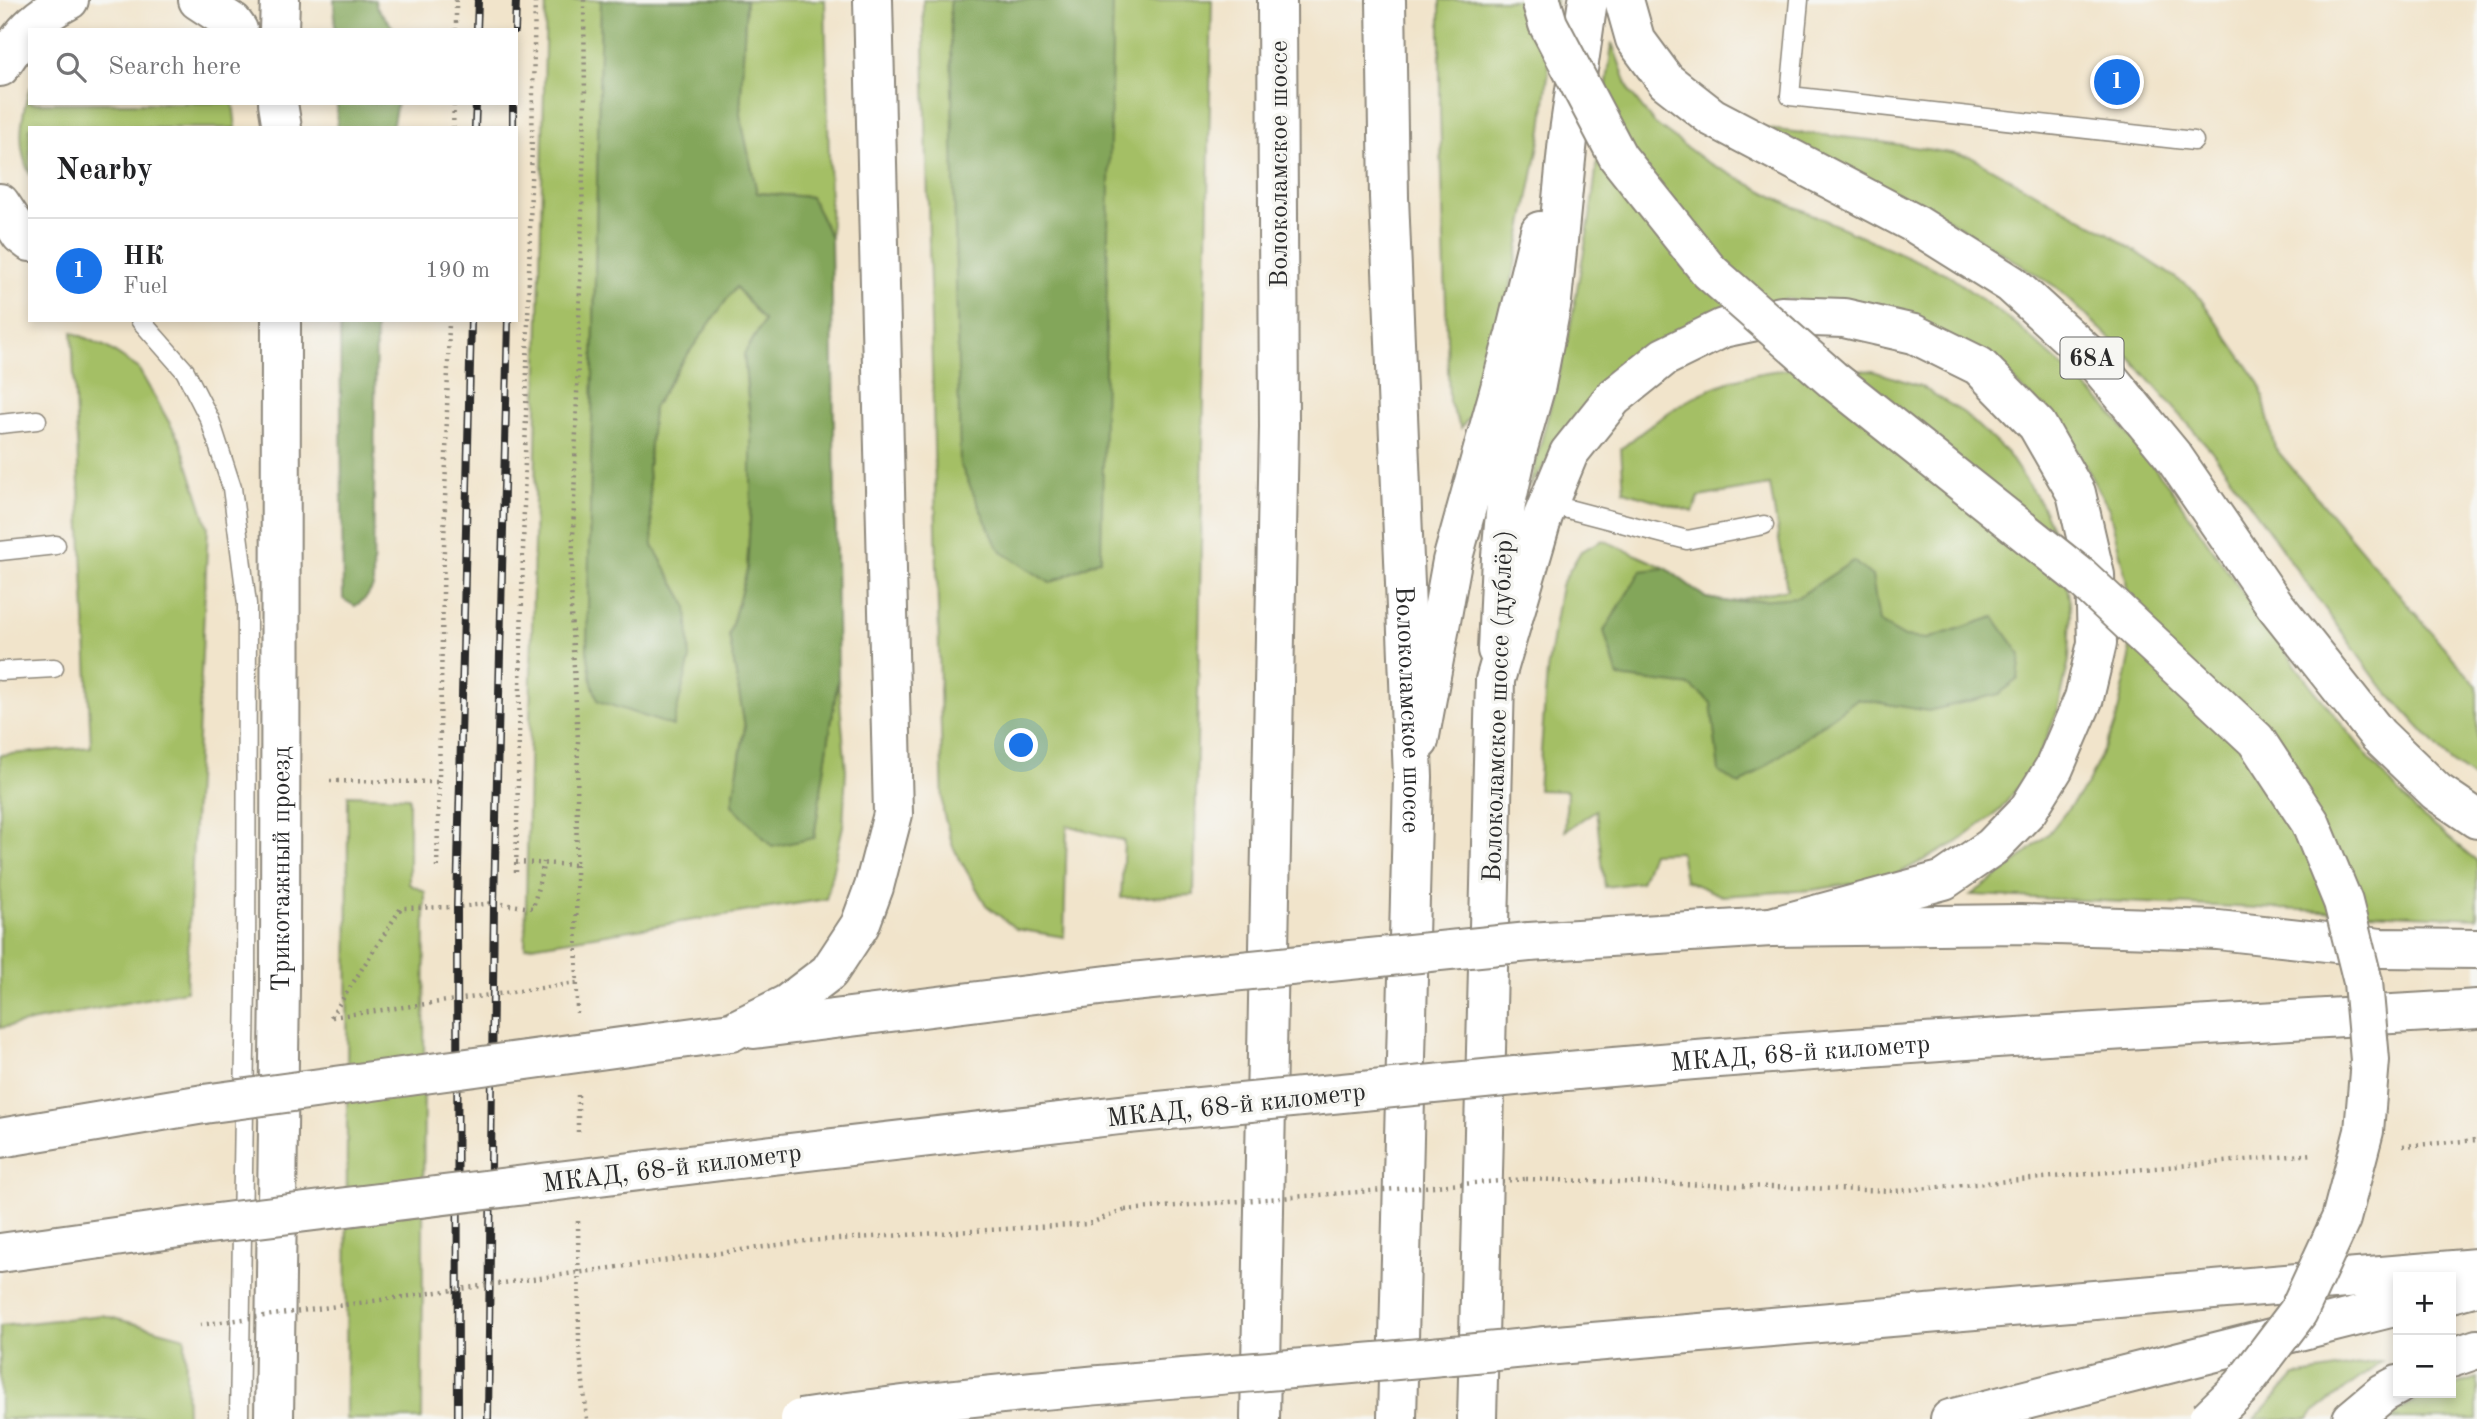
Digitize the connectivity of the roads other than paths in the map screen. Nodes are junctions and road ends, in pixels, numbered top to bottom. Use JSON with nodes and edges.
{"nodes":[{"id":1,"x":69,"y":0,"type":"edge"},
{"id":2,"x":198,"y":0,"type":"edge"},
{"id":3,"x":280,"y":0,"type":"edge"},
{"id":4,"x":873,"y":0,"type":"edge"},
{"id":5,"x":1278,"y":0,"type":"edge"},
{"id":6,"x":1386,"y":0,"type":"edge"},
{"id":7,"x":1541,"y":0,"type":"edge"},
{"id":8,"x":1588,"y":0,"type":"edge"},
{"id":9,"x":1624,"y":0,"type":"edge"},
{"id":10,"x":1800,"y":0,"type":"edge"},
{"id":11,"x":237,"y":28,"type":"edge"},
{"id":12,"x":279,"y":28,"type":"edge"},
{"id":13,"x":11,"y":39,"type":"edge"},
{"id":14,"x":0,"y":67,"type":"edge"},
{"id":15,"x":278,"y":105,"type":"edge"},
{"id":16,"x":282,"y":126,"type":"edge"},
{"id":17,"x":1568,"y":139,"type":"junction"},
{"id":18,"x":2194,"y":141,"type":"dead end"},
{"id":19,"x":0,"y":203,"type":"edge"},
{"id":20,"x":28,"y":240,"type":"edge"},
{"id":21,"x":0,"y":246,"type":"edge"},
{"id":22,"x":28,"y":254,"type":"edge"},
{"id":23,"x":142,"y":322,"type":"edge"},
{"id":24,"x":281,"y":322,"type":"edge"},
{"id":25,"x":37,"y":420,"type":"dead end"},
{"id":26,"x":0,"y":424,"type":"edge"},
{"id":27,"x":1549,"y":504,"type":"junction"},
{"id":28,"x":1764,"y":525,"type":"dead end"},
{"id":29,"x":56,"y":545,"type":"dead end"},
{"id":30,"x":0,"y":551,"type":"edge"},
{"id":31,"x":54,"y":668,"type":"dead end"},
{"id":32,"x":0,"y":671,"type":"edge"},
{"id":33,"x":1495,"y":680,"type":"junction"},
{"id":34,"x":1413,"y":777,"type":"junction"},
{"id":35,"x":2477,"y":819,"type":"edge"},
{"id":36,"x":1771,"y":927,"type":"junction"},
{"id":37,"x":2477,"y":949,"type":"edge"},
{"id":38,"x":2477,"y":1009,"type":"edge"},
{"id":39,"x":731,"y":1032,"type":"junction"},
{"id":40,"x":0,"y":1138,"type":"edge"},
{"id":41,"x":0,"y":1253,"type":"edge"},
{"id":42,"x":2477,"y":1268,"type":"edge"},
{"id":43,"x":2477,"y":1286,"type":"edge"},
{"id":44,"x":2456,"y":1292,"type":"edge"},
{"id":45,"x":2393,"y":1307,"type":"edge"},
{"id":46,"x":2477,"y":1349,"type":"edge"},
{"id":47,"x":2456,"y":1356,"type":"edge"},
{"id":48,"x":2393,"y":1388,"type":"edge"},
{"id":49,"x":239,"y":1419,"type":"edge"},
{"id":50,"x":274,"y":1419,"type":"edge"},
{"id":51,"x":800,"y":1419,"type":"edge"},
{"id":52,"x":1260,"y":1419,"type":"edge"},
{"id":53,"x":1397,"y":1419,"type":"edge"},
{"id":54,"x":1477,"y":1419,"type":"edge"},
{"id":55,"x":1950,"y":1419,"type":"edge"},
{"id":56,"x":2208,"y":1419,"type":"edge"},
{"id":57,"x":2352,"y":1419,"type":"edge"}],
"edges":[{"from":1,"to":13,"type":"main road"},
{"from":2,"to":11,"type":"main road"},
{"from":3,"to":12,"type":"main road"},
{"from":4,"to":39,"type":"main road"},
{"from":5,"to":52,"type":"main road","name":"Волоколамское шоссе"},
{"from":6,"to":34,"type":"main road","name":"Волоколамское шоссе"},
{"from":7,"to":56,"type":"main road","bridge":true},
{"from":8,"to":17,"type":"main road","name":"Волоколамское шоссе (дублёр)"},
{"from":9,"to":35,"type":"main road","number":"68A"},
{"from":10,"to":18,"type":"lane"},
{"from":13,"to":14,"type":"main road"},
{"from":15,"to":16,"type":"main road"},
{"from":17,"to":33,"type":"main road","name":"Волоколамское шоссе (дублёр)"},
{"from":17,"to":34,"type":"main road"},
{"from":19,"to":20,"type":"main road"},
{"from":21,"to":22,"type":"main road"},
{"from":23,"to":49,"type":"lane"},
{"from":24,"to":50,"type":"main road","name":"Трикотажный проезд"},
{"from":25,"to":26,"type":"lane"},
{"from":27,"to":28,"type":"lane"},
{"from":27,"to":33,"type":"main road"},
{"from":27,"to":36,"type":"main road"},
{"from":29,"to":30,"type":"lane"},
{"from":31,"to":32,"type":"lane"},
{"from":33,"to":54,"type":"main road","name":"Волоколамское шоссе (дублёр)"},
{"from":34,"to":53,"type":"main road","name":"Волоколамское шоссе"},
{"from":36,"to":37,"type":"main road"},
{"from":36,"to":39,"type":"main road","bridge":true},
{"from":38,"to":41,"type":"main road","name":"МКАД, 68-й километр","bridge":true},
{"from":39,"to":40,"type":"main road","bridge":true},
{"from":42,"to":51,"type":"main road","bridge":true},
{"from":43,"to":44,"type":"main road"},
{"from":45,"to":55,"type":"main road"},
{"from":46,"to":47,"type":"main road"},
{"from":48,"to":57,"type":"main road"}]}
